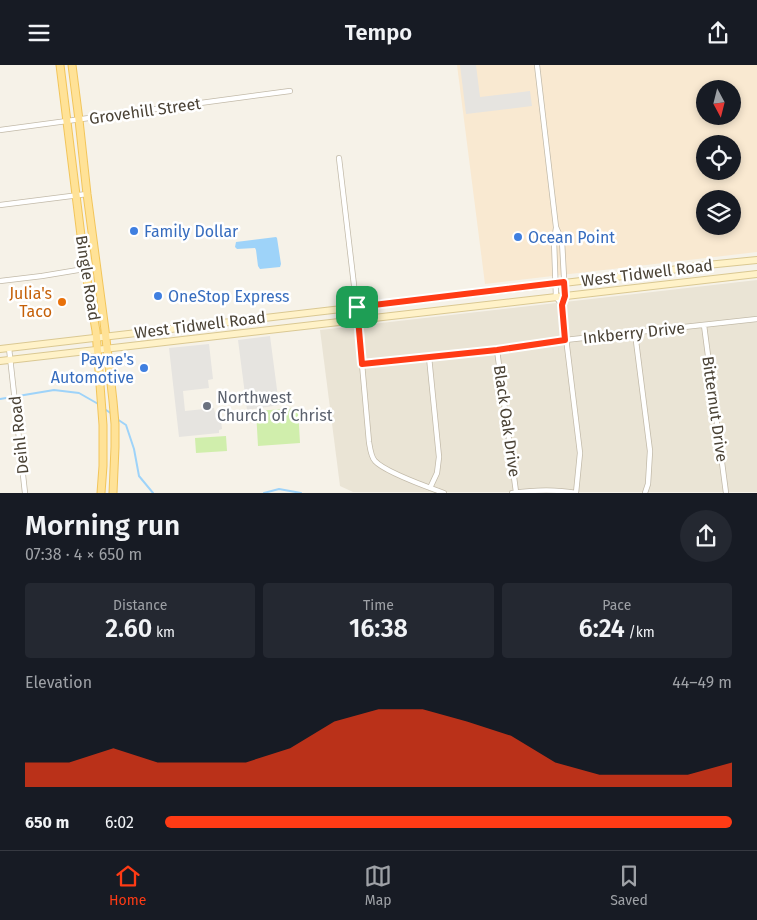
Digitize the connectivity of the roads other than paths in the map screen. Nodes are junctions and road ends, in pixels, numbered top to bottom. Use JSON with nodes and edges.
{"nodes":[{"id":1,"x":60,"y":65,"type":"edge"},
{"id":2,"x":72,"y":65,"type":"edge"},
{"id":3,"x":537,"y":65,"type":"edge"},
{"id":4,"x":290,"y":91,"type":"dead end"},
{"id":5,"x":79,"y":119,"type":"junction"},
{"id":6,"x":68,"y":121,"type":"junction"},
{"id":7,"x":0,"y":130,"type":"edge"},
{"id":8,"x":339,"y":158,"type":"dead end"},
{"id":9,"x":87,"y":194,"type":"junction"},
{"id":10,"x":76,"y":195,"type":"junction"},
{"id":11,"x":0,"y":205,"type":"edge"},
{"id":12,"x":556,"y":227,"type":"junction"},
{"id":13,"x":757,"y":260,"type":"edge"},
{"id":14,"x":696,"y":266,"type":"junction"},
{"id":15,"x":96,"y":267,"type":"junction"},
{"id":16,"x":85,"y":268,"type":"junction"},
{"id":17,"x":757,"y":274,"type":"edge"},
{"id":18,"x":699,"y":280,"type":"junction"},
{"id":19,"x":0,"y":281,"type":"edge"},
{"id":20,"x":564,"y":282,"type":"junction"},
{"id":21,"x":555,"y":283,"type":"junction"},
{"id":22,"x":565,"y":296,"type":"junction"},
{"id":23,"x":556,"y":297,"type":"junction"},
{"id":24,"x":562,"y":305,"type":"junction"},
{"id":25,"x":357,"y":307,"type":"junction"},
{"id":26,"x":265,"y":317,"type":"junction"},
{"id":27,"x":358,"y":319,"type":"junction"},
{"id":28,"x":757,"y":319,"type":"edge"},
{"id":29,"x":198,"y":325,"type":"junction"},
{"id":30,"x":704,"y":325,"type":"junction"},
{"id":31,"x":266,"y":330,"type":"junction"},
{"id":32,"x":635,"y":333,"type":"junction"},
{"id":33,"x":106,"y":336,"type":"junction"},
{"id":34,"x":96,"y":338,"type":"junction"},
{"id":35,"x":200,"y":338,"type":"junction"},
{"id":36,"x":565,"y":340,"type":"junction"},
{"id":37,"x":9,"y":348,"type":"junction"},
{"id":38,"x":0,"y":349,"type":"edge"},
{"id":39,"x":107,"y":349,"type":"junction"},
{"id":40,"x":497,"y":350,"type":"junction"},
{"id":41,"x":97,"y":351,"type":"junction"},
{"id":42,"x":429,"y":357,"type":"junction"},
{"id":43,"x":11,"y":359,"type":"junction"},
{"id":44,"x":0,"y":361,"type":"edge"},
{"id":45,"x":362,"y":364,"type":"junction"},
{"id":46,"x":103,"y":466,"type":"junction"},
{"id":47,"x":114,"y":467,"type":"junction"},
{"id":48,"x":430,"y":488,"type":"junction"},
{"id":49,"x":516,"y":492,"type":"edge"},
{"id":50,"x":576,"y":492,"type":"edge"},
{"id":51,"x":25,"y":493,"type":"edge"},
{"id":52,"x":101,"y":493,"type":"edge"},
{"id":53,"x":113,"y":493,"type":"edge"},
{"id":54,"x":444,"y":493,"type":"edge"},
{"id":55,"x":512,"y":493,"type":"edge"},
{"id":56,"x":645,"y":493,"type":"edge"},
{"id":57,"x":726,"y":493,"type":"edge"}],
"edges":[{"from":1,"to":6,"type":"main road","name":"Bingle Road"},
{"from":2,"to":5,"type":"main road","name":"Bingle Road"},
{"from":3,"to":12,"type":"street"},
{"from":4,"to":5,"type":"street","name":"Grovehill Street"},
{"from":5,"to":6,"type":"street","name":"Grovehill Street"},
{"from":5,"to":9,"type":"main road","name":"Bingle Road"},
{"from":6,"to":7,"type":"street","name":"Grovehill Street"},
{"from":6,"to":10,"type":"main road","name":"Bingle Road"},
{"from":8,"to":25,"type":"street"},
{"from":9,"to":10,"type":"street"},
{"from":9,"to":15,"type":"main road","name":"Bingle Road"},
{"from":10,"to":11,"type":"street"},
{"from":10,"to":16,"type":"main road","name":"Bingle Road"},
{"from":12,"to":20,"type":"street"},
{"from":12,"to":21,"type":"street"},
{"from":13,"to":14,"type":"main road","name":"West Tidwell Road"},
{"from":14,"to":18,"type":"main road"},
{"from":14,"to":20,"type":"main road","name":"West Tidwell Road"},
{"from":15,"to":16,"type":"street"},
{"from":15,"to":33,"type":"main road","name":"Bingle Road"},
{"from":16,"to":19,"type":"street"},
{"from":16,"to":34,"type":"main road","name":"Bingle Road"},
{"from":17,"to":18,"type":"main road","name":"West Tidwell Road"},
{"from":18,"to":22,"type":"main road","name":"West Tidwell Road"},
{"from":20,"to":21,"type":"main road","name":"West Tidwell Road"},
{"from":20,"to":22,"type":"street"},
{"from":21,"to":23,"type":"street"},
{"from":21,"to":25,"type":"main road","name":"West Tidwell Road"},
{"from":22,"to":23,"type":"main road","name":"West Tidwell Road"},
{"from":22,"to":24,"type":"street"},
{"from":23,"to":24,"type":"street"},
{"from":23,"to":27,"type":"main road","name":"West Tidwell Road"},
{"from":24,"to":36,"type":"street"},
{"from":25,"to":26,"type":"main road","name":"West Tidwell Road"},
{"from":25,"to":27,"type":"street"},
{"from":26,"to":29,"type":"main road","name":"West Tidwell Road"},
{"from":26,"to":31,"type":"main road"},
{"from":27,"to":31,"type":"main road","name":"West Tidwell Road"},
{"from":27,"to":45,"type":"street"},
{"from":28,"to":30,"type":"street","name":"Inkberry Drive"},
{"from":29,"to":33,"type":"main road","name":"West Tidwell Road"},
{"from":29,"to":35,"type":"main road"},
{"from":30,"to":32,"type":"street","name":"Inkberry Drive"},
{"from":30,"to":57,"type":"street","name":"Bitternut Drive"},
{"from":31,"to":35,"type":"main road","name":"West Tidwell Road"},
{"from":32,"to":36,"type":"street","name":"Inkberry Drive"},
{"from":32,"to":56,"type":"street"},
{"from":33,"to":34,"type":"main road","name":"West Tidwell Road"},
{"from":33,"to":39,"type":"main road","name":"Bingle Road"},
{"from":34,"to":37,"type":"main road","name":"West Tidwell Road"},
{"from":34,"to":41,"type":"main road","name":"Bingle Road"},
{"from":35,"to":39,"type":"main road","name":"West Tidwell Road"},
{"from":36,"to":40,"type":"street","name":"Inkberry Drive"},
{"from":36,"to":50,"type":"street"},
{"from":37,"to":38,"type":"main road","name":"West Tidwell Road"},
{"from":37,"to":43,"type":"street","name":"Deihl Road"},
{"from":39,"to":41,"type":"main road","name":"West Tidwell Road"},
{"from":39,"to":47,"type":"main road","name":"Bingle Road"},
{"from":40,"to":42,"type":"street","name":"Inkberry Drive"},
{"from":40,"to":49,"type":"street","name":"Black Oak Drive"},
{"from":41,"to":43,"type":"main road","name":"West Tidwell Road"},
{"from":41,"to":46,"type":"main road","name":"Bingle Road"},
{"from":42,"to":45,"type":"street","name":"Inkberry Drive"},
{"from":42,"to":48,"type":"street"},
{"from":43,"to":44,"type":"main road","name":"West Tidwell Road"},
{"from":43,"to":51,"type":"street","name":"Deihl Road"},
{"from":45,"to":48,"type":"street"},
{"from":46,"to":47,"type":"main road"},
{"from":46,"to":52,"type":"main road","name":"Bingle Road"},
{"from":47,"to":53,"type":"main road","name":"Bingle Road"},
{"from":48,"to":54,"type":"street"},
{"from":49,"to":50,"type":"street"},
{"from":49,"to":55,"type":"street"}]}
